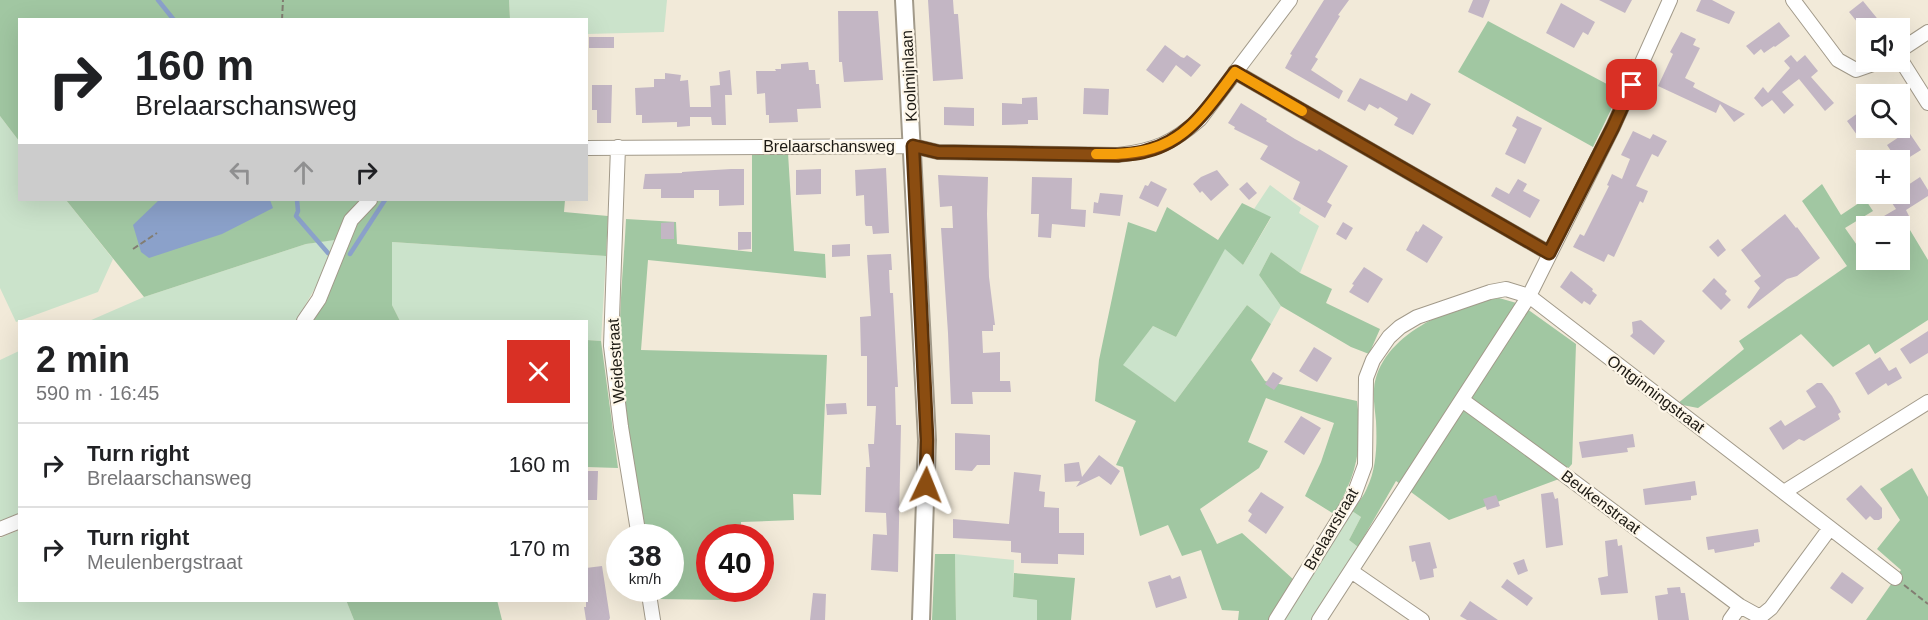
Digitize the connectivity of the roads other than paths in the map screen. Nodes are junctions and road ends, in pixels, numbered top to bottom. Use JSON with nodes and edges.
{"nodes":[{"id":1,"x":904,"y":0,"type":"edge"},
{"id":2,"x":1290,"y":0,"type":"edge"},
{"id":3,"x":1670,"y":0,"type":"edge"},
{"id":4,"x":1793,"y":0,"type":"edge"},
{"id":5,"x":1928,"y":32,"type":"edge"},
{"id":6,"x":1910,"y":44,"type":"edge"},
{"id":7,"x":1856,"y":70,"type":"edge"},
{"id":8,"x":1235,"y":72,"type":"junction"},
{"id":9,"x":1908,"y":72,"type":"edge"},
{"id":10,"x":1928,"y":103,"type":"edge"},
{"id":11,"x":913,"y":146,"type":"junction"},
{"id":12,"x":618,"y":147,"type":"junction"},
{"id":13,"x":588,"y":148,"type":"edge"},
{"id":14,"x":369,"y":201,"type":"edge"},
{"id":15,"x":1549,"y":253,"type":"junction"},
{"id":16,"x":1528,"y":296,"type":"junction"},
{"id":17,"x":305,"y":320,"type":"edge"},
{"id":18,"x":1462,"y":400,"type":"junction"},
{"id":19,"x":1928,"y":402,"type":"edge"},
{"id":20,"x":1784,"y":492,"type":"junction"},
{"id":21,"x":18,"y":522,"type":"edge"},
{"id":22,"x":637,"y":524,"type":"edge"},
{"id":23,"x":1830,"y":528,"type":"junction"},
{"id":24,"x":0,"y":529,"type":"edge"},
{"id":25,"x":1351,"y":571,"type":"junction"},
{"id":26,"x":1895,"y":578,"type":"road end"},
{"id":27,"x":650,"y":602,"type":"edge"},
{"id":28,"x":1740,"y":606,"type":"junction"},
{"id":29,"x":653,"y":620,"type":"edge"},
{"id":30,"x":921,"y":620,"type":"edge"},
{"id":31,"x":1276,"y":620,"type":"edge"},
{"id":32,"x":1319,"y":620,"type":"edge"},
{"id":33,"x":1422,"y":620,"type":"edge"},
{"id":34,"x":1730,"y":620,"type":"edge"}],
"edges":[{"from":1,"to":11,"type":"street","name":"Koolmijnlaan"},
{"from":2,"to":8,"type":"street","name":"Brelaarschansweg"},
{"from":3,"to":15,"type":"street"},
{"from":4,"to":7,"type":"street"},
{"from":5,"to":6,"type":"street"},
{"from":8,"to":11,"type":"street","name":"Brelaarschansweg"},
{"from":8,"to":15,"type":"street"},
{"from":9,"to":10,"type":"street"},
{"from":11,"to":12,"type":"street","name":"Brelaarschansweg"},
{"from":11,"to":30,"type":"street","name":"Koolmijnlaan"},
{"from":12,"to":13,"type":"street","name":"Brelaarschansweg"},
{"from":12,"to":22,"type":"street","name":"Weidestraat"},
{"from":14,"to":17,"type":"street"},
{"from":15,"to":16,"type":"street"},
{"from":16,"to":18,"type":"street"},
{"from":16,"to":20,"type":"street","name":"Ontginningstraat"},
{"from":16,"to":31,"type":"street","name":"Brelaarstraat"},
{"from":18,"to":25,"type":"street"},
{"from":18,"to":28,"type":"street","name":"Beukenstraat"},
{"from":19,"to":20,"type":"street"},
{"from":20,"to":23,"type":"street","name":"Ontginningstraat"},
{"from":21,"to":24,"type":"street"},
{"from":23,"to":26,"type":"street","name":"Ontginningstraat"},
{"from":23,"to":28,"type":"street"},
{"from":25,"to":32,"type":"street"},
{"from":25,"to":33,"type":"street"},
{"from":27,"to":29,"type":"street"},
{"from":28,"to":34,"type":"street"}]}
